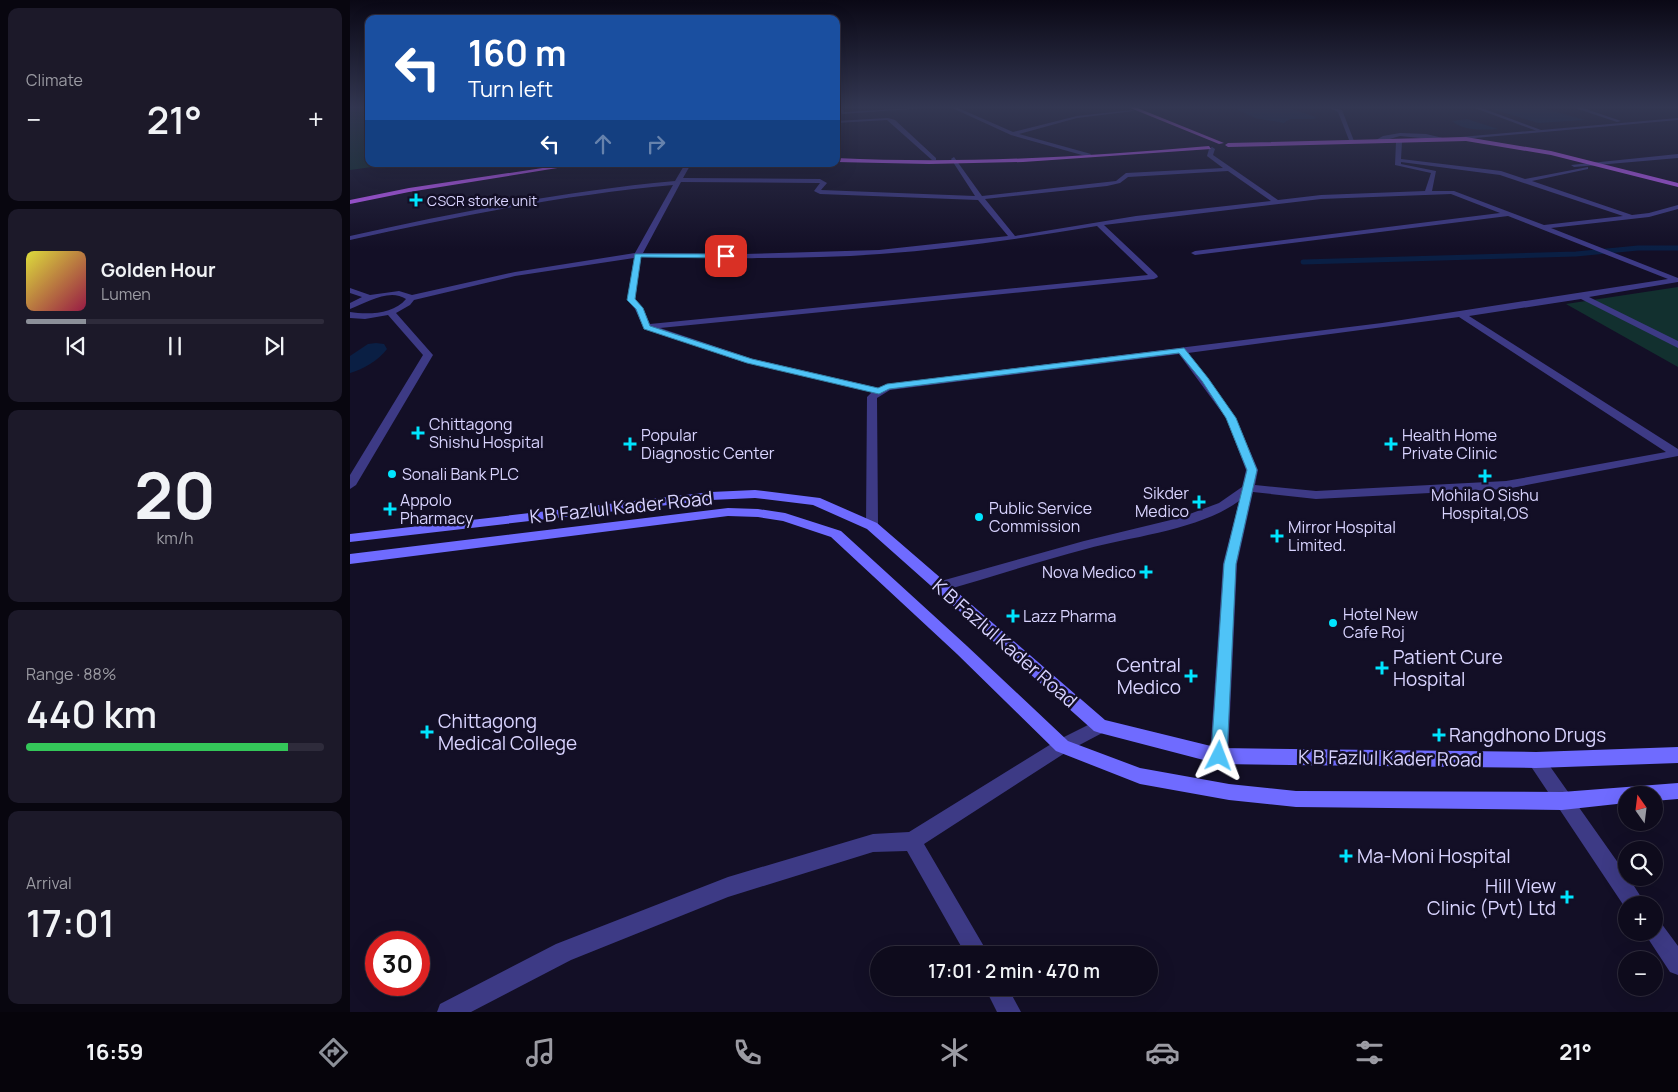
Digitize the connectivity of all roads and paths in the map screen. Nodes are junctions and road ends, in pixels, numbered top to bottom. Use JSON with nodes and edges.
{"nodes":[{"id":1,"x":929,"y":154,"type":"edge"},
{"id":2,"x":1099,"y":154,"type":"edge"},
{"id":3,"x":1121,"y":154,"type":"edge"},
{"id":4,"x":1210,"y":154,"type":"edge"},
{"id":5,"x":1399,"y":154,"type":"edge"},
{"id":6,"x":1532,"y":154,"type":"edge"},
{"id":7,"x":1536,"y":154,"type":"edge"},
{"id":8,"x":840,"y":155,"type":"edge"},
{"id":9,"x":1089,"y":155,"type":"joint"},
{"id":10,"x":1678,"y":156,"type":"edge"},
{"id":11,"x":934,"y":159,"type":"junction"},
{"id":12,"x":840,"y":160,"type":"edge"},
{"id":13,"x":1399,"y":160,"type":"junction"},
{"id":14,"x":955,"y":161,"type":"junction"},
{"id":15,"x":1574,"y":165,"type":"joint"},
{"id":16,"x":1589,"y":166,"type":"junction"},
{"id":17,"x":541,"y":167,"type":"edge"},
{"id":18,"x":555,"y":167,"type":"edge"},
{"id":19,"x":686,"y":167,"type":"edge"},
{"id":20,"x":1228,"y":169,"type":"junction"},
{"id":21,"x":1525,"y":181,"type":"junction"},
{"id":22,"x":678,"y":182,"type":"junction"},
{"id":23,"x":1678,"y":185,"type":"edge"},
{"id":24,"x":1678,"y":192,"type":"edge"},
{"id":25,"x":1428,"y":193,"type":"junction"},
{"id":26,"x":350,"y":198,"type":"edge"},
{"id":27,"x":980,"y":198,"type":"junction"},
{"id":28,"x":1275,"y":201,"type":"junction"},
{"id":29,"x":350,"y":202,"type":"edge"},
{"id":30,"x":1678,"y":207,"type":"edge"},
{"id":31,"x":1511,"y":214,"type":"junction"},
{"id":32,"x":1632,"y":217,"type":"junction"},
{"id":33,"x":1099,"y":224,"type":"junction"},
{"id":34,"x":1544,"y":227,"type":"junction"},
{"id":35,"x":350,"y":238,"type":"edge"},
{"id":36,"x":1013,"y":238,"type":"junction"},
{"id":37,"x":1195,"y":253,"type":"dead end"},
{"id":38,"x":638,"y":255,"type":"junction"},
{"id":39,"x":1678,"y":280,"type":"edge"},
{"id":40,"x":350,"y":290,"type":"edge"},
{"id":41,"x":368,"y":297,"type":"junction"},
{"id":42,"x":411,"y":298,"type":"junction"},
{"id":43,"x":1584,"y":298,"type":"junction"},
{"id":44,"x":350,"y":306,"type":"edge"},
{"id":45,"x":390,"y":312,"type":"junction"},
{"id":46,"x":1460,"y":314,"type":"junction"},
{"id":47,"x":350,"y":315,"type":"edge"},
{"id":48,"x":647,"y":327,"type":"junction"},
{"id":49,"x":1678,"y":345,"type":"edge"},
{"id":50,"x":1181,"y":350,"type":"junction"},
{"id":51,"x":879,"y":391,"type":"junction"},
{"id":52,"x":1677,"y":453,"type":"edge"},
{"id":53,"x":350,"y":485,"type":"edge"},
{"id":54,"x":1248,"y":488,"type":"junction"},
{"id":55,"x":872,"y":526,"type":"junction"},
{"id":56,"x":350,"y":538,"type":"edge"},
{"id":57,"x":350,"y":559,"type":"edge"},
{"id":58,"x":939,"y":587,"type":"junction"},
{"id":59,"x":1100,"y":726,"type":"junction"},
{"id":60,"x":1062,"y":746,"type":"junction"},
{"id":61,"x":1678,"y":755,"type":"edge"},
{"id":62,"x":1219,"y":756,"type":"junction"},
{"id":63,"x":1536,"y":760,"type":"junction"},
{"id":64,"x":1678,"y":791,"type":"edge"},
{"id":65,"x":1663,"y":792,"type":"edge"},
{"id":66,"x":1618,"y":796,"type":"edge"},
{"id":67,"x":1562,"y":801,"type":"junction"},
{"id":68,"x":912,"y":841,"type":"junction"},
{"id":69,"x":1630,"y":896,"type":"edge"},
{"id":70,"x":1662,"y":941,"type":"edge"},
{"id":71,"x":973,"y":946,"type":"edge"},
{"id":72,"x":1678,"y":964,"type":"edge"},
{"id":73,"x":1001,"y":996,"type":"edge"},
{"id":74,"x":448,"y":1012,"type":"edge"},
{"id":75,"x":1010,"y":1012,"type":"edge"}],
"edges":[{"from":1,"to":11,"type":"street"},
{"from":2,"to":9,"type":"main road"},
{"from":3,"to":14,"type":"main road"},
{"from":4,"to":20,"type":"street"},
{"from":5,"to":13,"type":"street"},
{"from":6,"to":15,"type":"main road"},
{"from":7,"to":16,"type":"main road"},
{"from":8,"to":11,"type":"main road"},
{"from":9,"to":14,"type":"main road"},
{"from":10,"to":16,"type":"street"},
{"from":11,"to":14,"type":"main road"},
{"from":12,"to":14,"type":"main road"},
{"from":13,"to":21,"type":"street"},
{"from":13,"to":25,"type":"street"},
{"from":14,"to":27,"type":"street"},
{"from":15,"to":16,"type":"street"},
{"from":16,"to":21,"type":"street"},
{"from":16,"to":23,"type":"main road"},
{"from":16,"to":24,"type":"main road"},
{"from":17,"to":26,"type":"main road"},
{"from":18,"to":29,"type":"main road"},
{"from":19,"to":22,"type":"street"},
{"from":20,"to":27,"type":"street"},
{"from":20,"to":28,"type":"street"},
{"from":21,"to":32,"type":"street"},
{"from":22,"to":27,"type":"street"},
{"from":22,"to":35,"type":"street"},
{"from":22,"to":38,"type":"street"},
{"from":25,"to":28,"type":"street"},
{"from":25,"to":31,"type":"street"},
{"from":27,"to":36,"type":"street"},
{"from":28,"to":33,"type":"street"},
{"from":30,"to":32,"type":"street"},
{"from":31,"to":34,"type":"street"},
{"from":31,"to":37,"type":"street"},
{"from":32,"to":34,"type":"street"},
{"from":33,"to":36,"type":"street"},
{"from":33,"to":48,"type":"street"},
{"from":34,"to":39,"type":"street"},
{"from":36,"to":38,"type":"street"},
{"from":38,"to":42,"type":"street"},
{"from":38,"to":48,"type":"street"},
{"from":39,"to":43,"type":"street"},
{"from":40,"to":41,"type":"street"},
{"from":41,"to":42,"type":"street"},
{"from":41,"to":44,"type":"street"},
{"from":42,"to":45,"type":"street"},
{"from":43,"to":46,"type":"street"},
{"from":43,"to":49,"type":"street"},
{"from":45,"to":47,"type":"street"},
{"from":45,"to":53,"type":"street"},
{"from":46,"to":50,"type":"street"},
{"from":46,"to":52,"type":"street"},
{"from":48,"to":51,"type":"street"},
{"from":50,"to":51,"type":"street"},
{"from":50,"to":54,"type":"street"},
{"from":51,"to":55,"type":"street"},
{"from":52,"to":54,"type":"street"},
{"from":54,"to":58,"type":"street"},
{"from":54,"to":62,"type":"street"},
{"from":55,"to":56,"type":"main road","name":"K B Fazlul Kader Road"},
{"from":55,"to":58,"type":"main road","name":"K B Fazlul Kader Road"},
{"from":57,"to":60,"type":"main road","name":"K B Fazlul Kader Road"},
{"from":58,"to":59,"type":"main road","name":"K B Fazlul Kader Road"},
{"from":59,"to":60,"type":"street"},
{"from":59,"to":62,"type":"main road","name":"K B Fazlul Kader Road"},
{"from":60,"to":67,"type":"main road","name":"K B Fazlul Kader Road"},
{"from":60,"to":68,"type":"street"},
{"from":61,"to":63,"type":"main road","name":"K B Fazlul Kader Road"},
{"from":62,"to":63,"type":"main road","name":"K B Fazlul Kader Road"},
{"from":63,"to":67,"type":"street"},
{"from":64,"to":65,"type":"main road","name":"K B Fazlul Kader Road"},
{"from":66,"to":67,"type":"main road","name":"K B Fazlul Kader Road"},
{"from":67,"to":69,"type":"street"},
{"from":68,"to":71,"type":"street"},
{"from":68,"to":74,"type":"street"},
{"from":70,"to":72,"type":"street"},
{"from":73,"to":75,"type":"street"}]}
